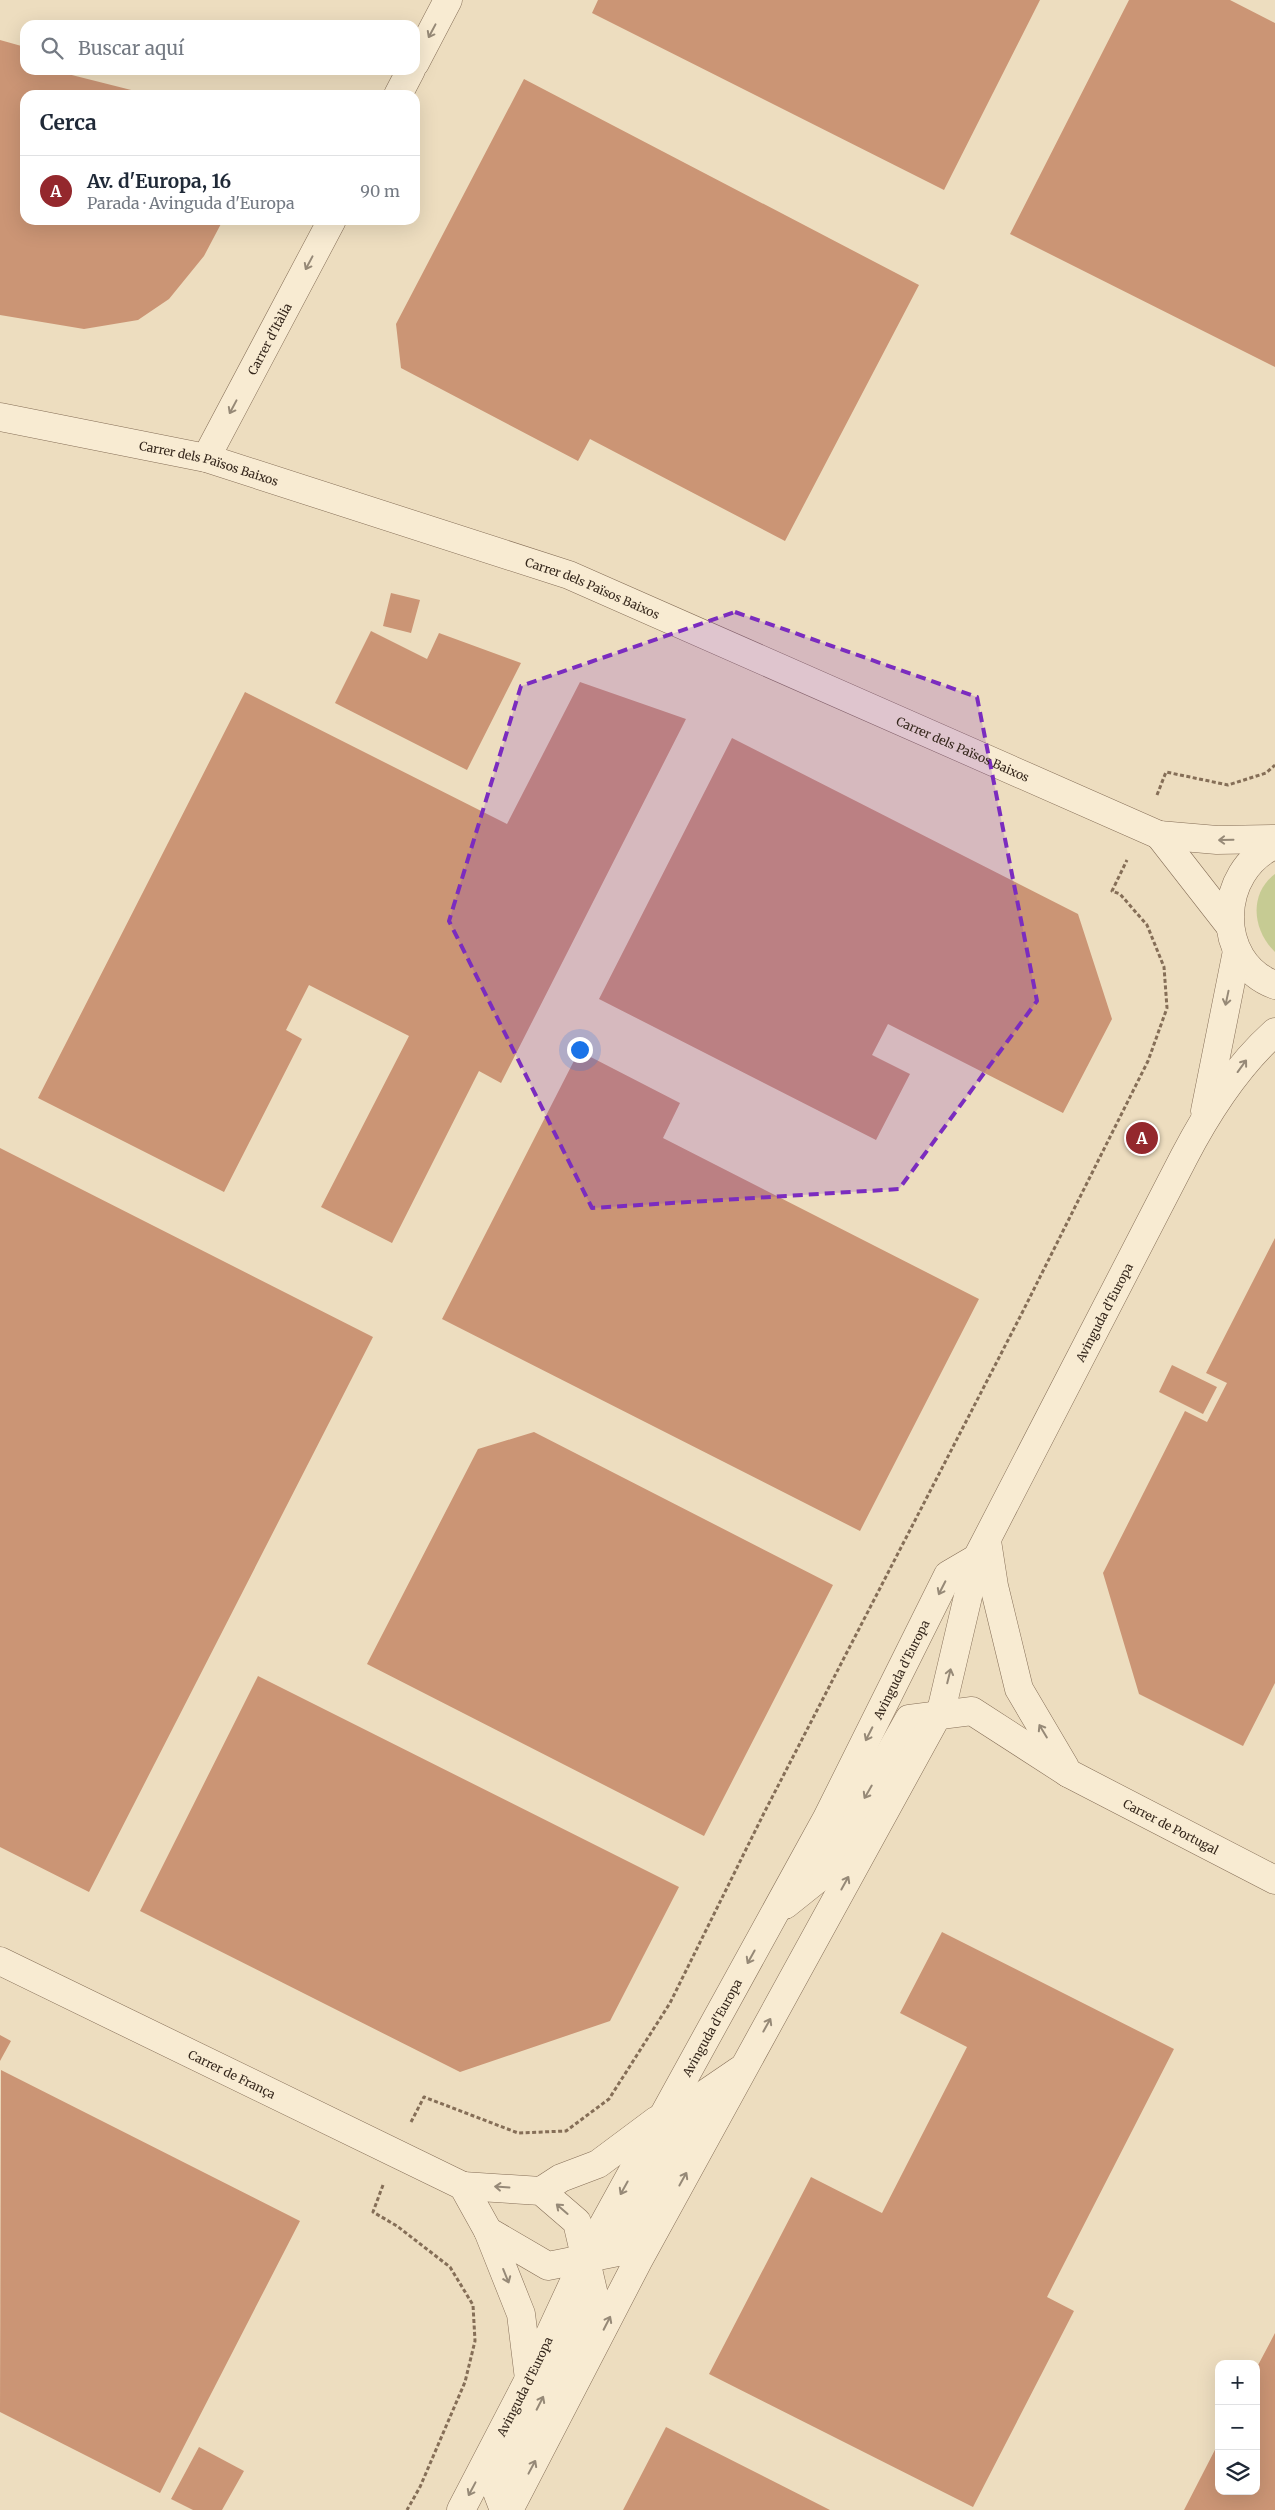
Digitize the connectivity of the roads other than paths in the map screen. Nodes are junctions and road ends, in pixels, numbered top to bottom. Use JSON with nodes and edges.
{"nodes":[{"id":1,"x":448,"y":0,"type":"edge"},
{"id":2,"x":420,"y":53,"type":"edge"},
{"id":3,"x":408,"y":75,"type":"edge"},
{"id":4,"x":401,"y":90,"type":"edge"},
{"id":5,"x":329,"y":225,"type":"edge"},
{"id":6,"x":0,"y":417,"type":"edge"},
{"id":7,"x":206,"y":458,"type":"junction"},
{"id":8,"x":1151,"y":832,"type":"junction"},
{"id":9,"x":1275,"y":839,"type":"edge"},
{"id":10,"x":1275,"y":845,"type":"edge"},
{"id":11,"x":1234,"y":938,"type":"junction"},
{"id":12,"x":1275,"y":985,"type":"edge"},
{"id":13,"x":1275,"y":1032,"type":"edge"},
{"id":14,"x":1204,"y":1119,"type":"junction"},
{"id":15,"x":982,"y":1549,"type":"junction"},
{"id":16,"x":937,"y":1716,"type":"junction"},
{"id":17,"x":1068,"y":1773,"type":"junction"},
{"id":18,"x":1275,"y":1880,"type":"edge"},
{"id":19,"x":774,"y":1914,"type":"junction"},
{"id":20,"x":0,"y":1961,"type":"edge"},
{"id":21,"x":743,"y":2068,"type":"junction"},
{"id":22,"x":665,"y":2115,"type":"junction"},
{"id":23,"x":463,"y":2186,"type":"junction"},
{"id":24,"x":541,"y":2191,"type":"junction"},
{"id":25,"x":488,"y":2231,"type":"junction"},
{"id":26,"x":585,"y":2258,"type":"junction"},
{"id":27,"x":529,"y":2379,"type":"junction"},
{"id":28,"x":461,"y":2510,"type":"edge"},
{"id":29,"x":504,"y":2510,"type":"edge"},
{"id":30,"x":509,"y":2510,"type":"edge"}],
"edges":[{"from":1,"to":2,"type":"street","one_way":true},
{"from":3,"to":4,"type":"street"},
{"from":5,"to":7,"type":"street","name":"Carrer d'Itàlia","one_way":true},
{"from":6,"to":7,"type":"street","name":"Carrer dels Països Baixos"},
{"from":7,"to":8,"type":"street","name":"Carrer dels Països Baixos"},
{"from":9,"to":8,"type":"street","name":"Carrer dels Països Baixos","one_way":true},
{"from":8,"to":11,"type":"street","name":"Carrer dels Països Baixos"},
{"from":10,"to":11,"type":"street","name":"Avinguda d'Europa"},
{"from":11,"to":12,"type":"street","name":"Carrer dels Països Baixos"},
{"from":11,"to":14,"type":"street","name":"Avinguda d'Europa","one_way":true},
{"from":14,"to":13,"type":"street","name":"Avinguda d'Europa","one_way":true},
{"from":14,"to":15,"type":"street","name":"Avinguda d'Europa"},
{"from":16,"to":15,"type":"street","name":"Avinguda d'Europa","one_way":true},
{"from":17,"to":15,"type":"street","one_way":true},
{"from":15,"to":19,"type":"street","name":"Avinguda d'Europa","one_way":true},
{"from":16,"to":17,"type":"street","name":"Carrer de Portugal"},
{"from":16,"to":19,"type":"street","name":"Carrer de Portugal","one_way":true},
{"from":21,"to":16,"type":"street","name":"Avinguda d'Europa","one_way":true},
{"from":17,"to":18,"type":"street","name":"Carrer de Portugal"},
{"from":19,"to":22,"type":"street","name":"Avinguda d'Europa","one_way":true},
{"from":20,"to":23,"type":"street","name":"Carrer de França"},
{"from":21,"to":26,"type":"street"},
{"from":30,"to":21,"type":"street","name":"Avinguda d'Europa","one_way":true},
{"from":22,"to":24,"type":"street"},
{"from":22,"to":26,"type":"street","name":"Avinguda d'Europa","one_way":true},
{"from":24,"to":23,"type":"street","one_way":true},
{"from":23,"to":25,"type":"street"},
{"from":26,"to":24,"type":"street","one_way":true},
{"from":25,"to":26,"type":"street"},
{"from":25,"to":27,"type":"street","one_way":true},
{"from":26,"to":27,"type":"street","name":"Avinguda d'Europa"},
{"from":29,"to":26,"type":"street","one_way":true},
{"from":27,"to":28,"type":"street","name":"Avinguda d'Europa","one_way":true}]}
